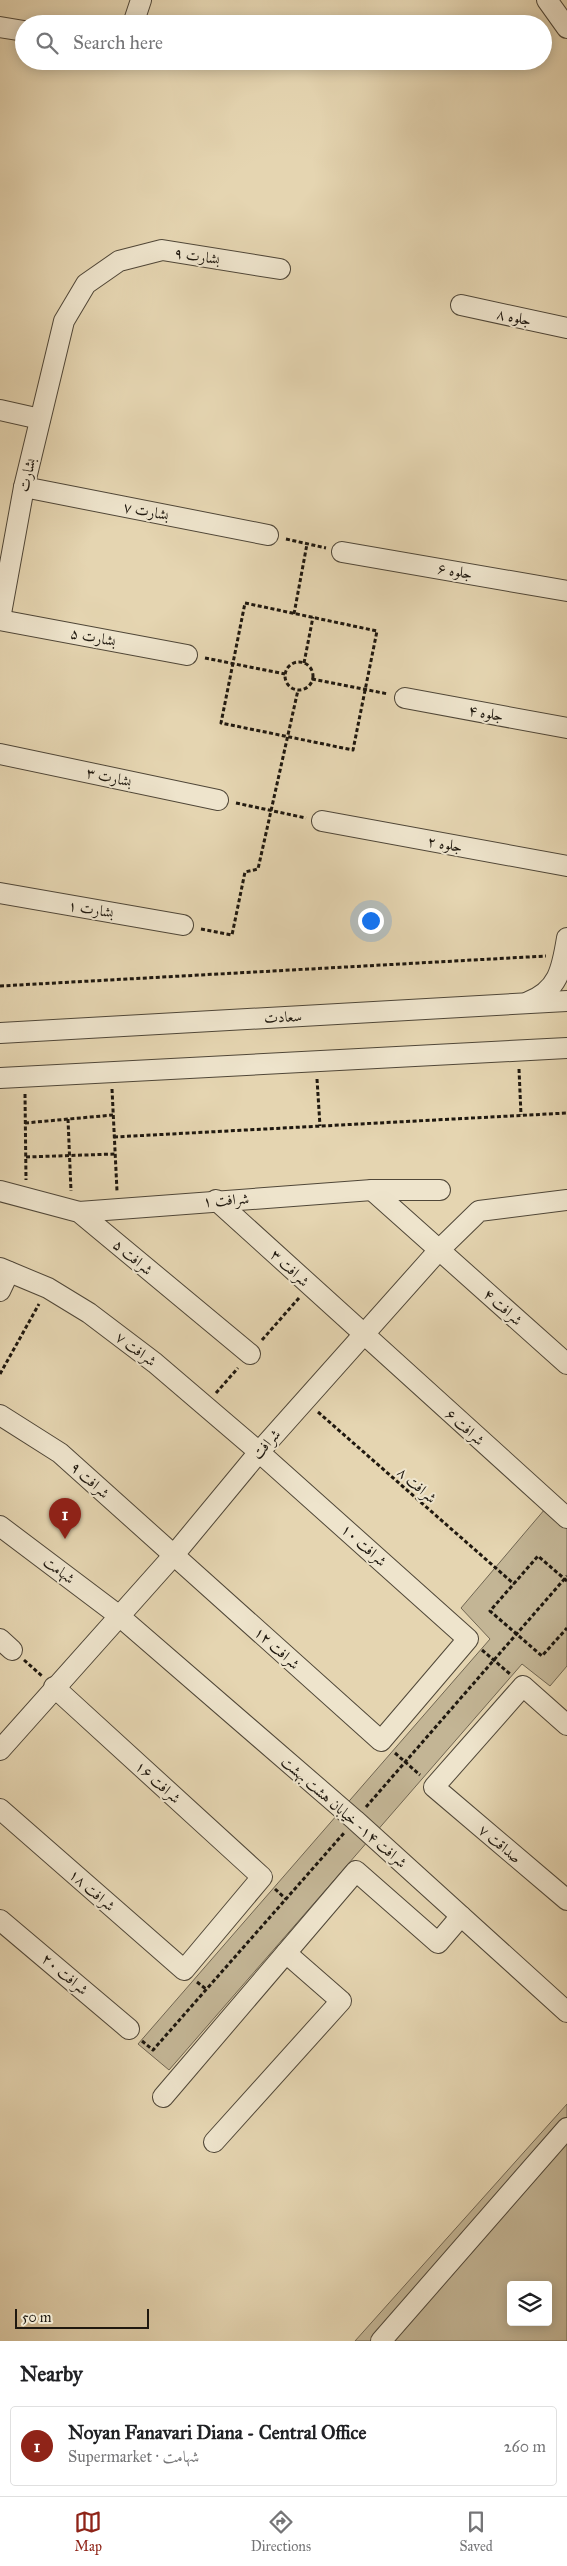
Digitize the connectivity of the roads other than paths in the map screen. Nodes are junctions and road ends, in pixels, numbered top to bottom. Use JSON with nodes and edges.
{"nodes":[{"id":1,"x":141,"y":0,"type":"edge"},
{"id":2,"x":547,"y":0,"type":"edge"},
{"id":3,"x":136,"y":15,"type":"edge"},
{"id":4,"x":0,"y":27,"type":"edge"},
{"id":5,"x":567,"y":28,"type":"edge"},
{"id":6,"x":15,"y":30,"type":"edge"},
{"id":7,"x":280,"y":269,"type":"dead end"},
{"id":8,"x":461,"y":305,"type":"dead end"},
{"id":9,"x":567,"y":328,"type":"edge"},
{"id":10,"x":0,"y":410,"type":"edge"},
{"id":11,"x":40,"y":420,"type":"junction"},
{"id":12,"x":24,"y":487,"type":"junction"},
{"id":13,"x":268,"y":535,"type":"road end"},
{"id":14,"x":342,"y":552,"type":"road end"},
{"id":15,"x":567,"y":591,"type":"edge"},
{"id":16,"x":0,"y":620,"type":"edge"},
{"id":17,"x":187,"y":655,"type":"road end"},
{"id":18,"x":405,"y":698,"type":"road end"},
{"id":19,"x":567,"y":728,"type":"edge"},
{"id":20,"x":0,"y":754,"type":"edge"},
{"id":21,"x":218,"y":800,"type":"road end"},
{"id":22,"x":322,"y":821,"type":"road end"},
{"id":23,"x":567,"y":866,"type":"edge"},
{"id":24,"x":0,"y":893,"type":"edge"},
{"id":25,"x":182,"y":925,"type":"road end"},
{"id":26,"x":565,"y":960,"type":"edge"},
{"id":27,"x":567,"y":1001,"type":"edge"},
{"id":28,"x":524,"y":1003,"type":"junction"},
{"id":29,"x":0,"y":1033,"type":"edge"},
{"id":30,"x":567,"y":1048,"type":"edge"},
{"id":31,"x":0,"y":1078,"type":"edge"},
{"id":32,"x":372,"y":1190,"type":"junction"},
{"id":33,"x":440,"y":1190,"type":"dead end"},
{"id":34,"x":0,"y":1191,"type":"edge"},
{"id":35,"x":216,"y":1200,"type":"junction"},
{"id":36,"x":567,"y":1200,"type":"edge"},
{"id":37,"x":79,"y":1212,"type":"junction"},
{"id":38,"x":439,"y":1250,"type":"junction"},
{"id":39,"x":4,"y":1270,"type":"edge"},
{"id":40,"x":0,"y":1291,"type":"edge"},
{"id":41,"x":364,"y":1336,"type":"junction"},
{"id":42,"x":250,"y":1354,"type":"dead end"},
{"id":43,"x":567,"y":1364,"type":"edge"},
{"id":44,"x":0,"y":1415,"type":"edge"},
{"id":45,"x":259,"y":1452,"type":"junction"},
{"id":46,"x":567,"y":1518,"type":"edge"},
{"id":47,"x":0,"y":1526,"type":"edge"},
{"id":48,"x":173,"y":1556,"type":"junction"},
{"id":49,"x":118,"y":1615,"type":"junction"},
{"id":50,"x":54,"y":1687,"type":"junction"},
{"id":51,"x":567,"y":1725,"type":"edge"},
{"id":52,"x":381,"y":1741,"type":"joint"},
{"id":53,"x":0,"y":1750,"type":"edge"},
{"id":54,"x":0,"y":1809,"type":"edge"},
{"id":55,"x":567,"y":1900,"type":"edge"},
{"id":56,"x":461,"y":1916,"type":"junction"},
{"id":57,"x":0,"y":1920,"type":"edge"},
{"id":58,"x":286,"y":1953,"type":"junction"},
{"id":59,"x":184,"y":1970,"type":"joint"},
{"id":60,"x":567,"y":2012,"type":"edge"},
{"id":61,"x":129,"y":2029,"type":"dead end"},
{"id":62,"x":163,"y":2097,"type":"dead end"},
{"id":63,"x":567,"y":2128,"type":"edge"},
{"id":64,"x":214,"y":2142,"type":"dead end"},
{"id":65,"x":381,"y":2341,"type":"edge"}],
"edges":[{"from":1,"to":3,"type":"street"},
{"from":2,"to":5,"type":"street"},
{"from":4,"to":6,"type":"street"},
{"from":7,"to":11,"type":"street","name":"بشارت ۹"},
{"from":8,"to":9,"type":"street","name":"جلوه ۸"},
{"from":10,"to":11,"type":"street"},
{"from":11,"to":12,"type":"street","name":"بشارت"},
{"from":12,"to":13,"type":"street","name":"بشارت ۷"},
{"from":12,"to":16,"type":"street","name":"بشارت"},
{"from":14,"to":15,"type":"street","name":"جلوه ۶"},
{"from":16,"to":17,"type":"street","name":"بشارت ۵"},
{"from":18,"to":19,"type":"street","name":"جلوه ۴"},
{"from":20,"to":21,"type":"street","name":"بشارت ۳"},
{"from":22,"to":23,"type":"street","name":"جلوه ۲"},
{"from":24,"to":25,"type":"street","name":"بشارت ۱"},
{"from":26,"to":28,"type":"street"},
{"from":27,"to":28,"type":"street","name":"سعادت"},
{"from":28,"to":29,"type":"street","name":"سعادت"},
{"from":30,"to":31,"type":"street"},
{"from":32,"to":33,"type":"street","name":"شرافت ۱"},
{"from":32,"to":35,"type":"street","name":"شرافت ۱"},
{"from":32,"to":38,"type":"street"},
{"from":34,"to":37,"type":"street","name":"شرافت ۵"},
{"from":35,"to":37,"type":"street","name":"شرافت ۱"},
{"from":35,"to":41,"type":"street","name":"شرافت ۳"},
{"from":36,"to":38,"type":"street","name":"شرافت"},
{"from":37,"to":42,"type":"street","name":"شرافت ۵"},
{"from":38,"to":41,"type":"street","name":"شرافت"},
{"from":38,"to":43,"type":"street","name":"شرافت ۴"},
{"from":39,"to":40,"type":"street"},
{"from":39,"to":45,"type":"street","name":"شرافت ۷"},
{"from":41,"to":45,"type":"street","name":"شرافت"},
{"from":41,"to":46,"type":"street","name":"شرافت ۶"},
{"from":44,"to":48,"type":"street","name":"شرافت ۹"},
{"from":45,"to":48,"type":"street","name":"شرافت"},
{"from":45,"to":52,"type":"street","name":"شرافت ۱۰"},
{"from":47,"to":49,"type":"street","name":"شهامت"},
{"from":48,"to":49,"type":"street","name":"شرافت"},
{"from":48,"to":52,"type":"street","name":"شرافت ۱۲"},
{"from":49,"to":50,"type":"street","name":"شرافت"},
{"from":49,"to":56,"type":"street","name":"شرافت ۱۴- خیابان هشت بهشت"},
{"from":50,"to":53,"type":"street","name":"شرافت"},
{"from":50,"to":59,"type":"street","name":"شرافت ۱۶"},
{"from":51,"to":55,"type":"street","name":"صداقت ۷"},
{"from":54,"to":59,"type":"street","name":"شرافت ۱۸"},
{"from":56,"to":58,"type":"street"},
{"from":56,"to":60,"type":"street","name":"شرافت ۱۴- خیابان هشت بهشت"},
{"from":57,"to":61,"type":"street","name":"شرافت ۲۰"},
{"from":58,"to":62,"type":"street"},
{"from":58,"to":64,"type":"street"},
{"from":63,"to":65,"type":"street"}]}
